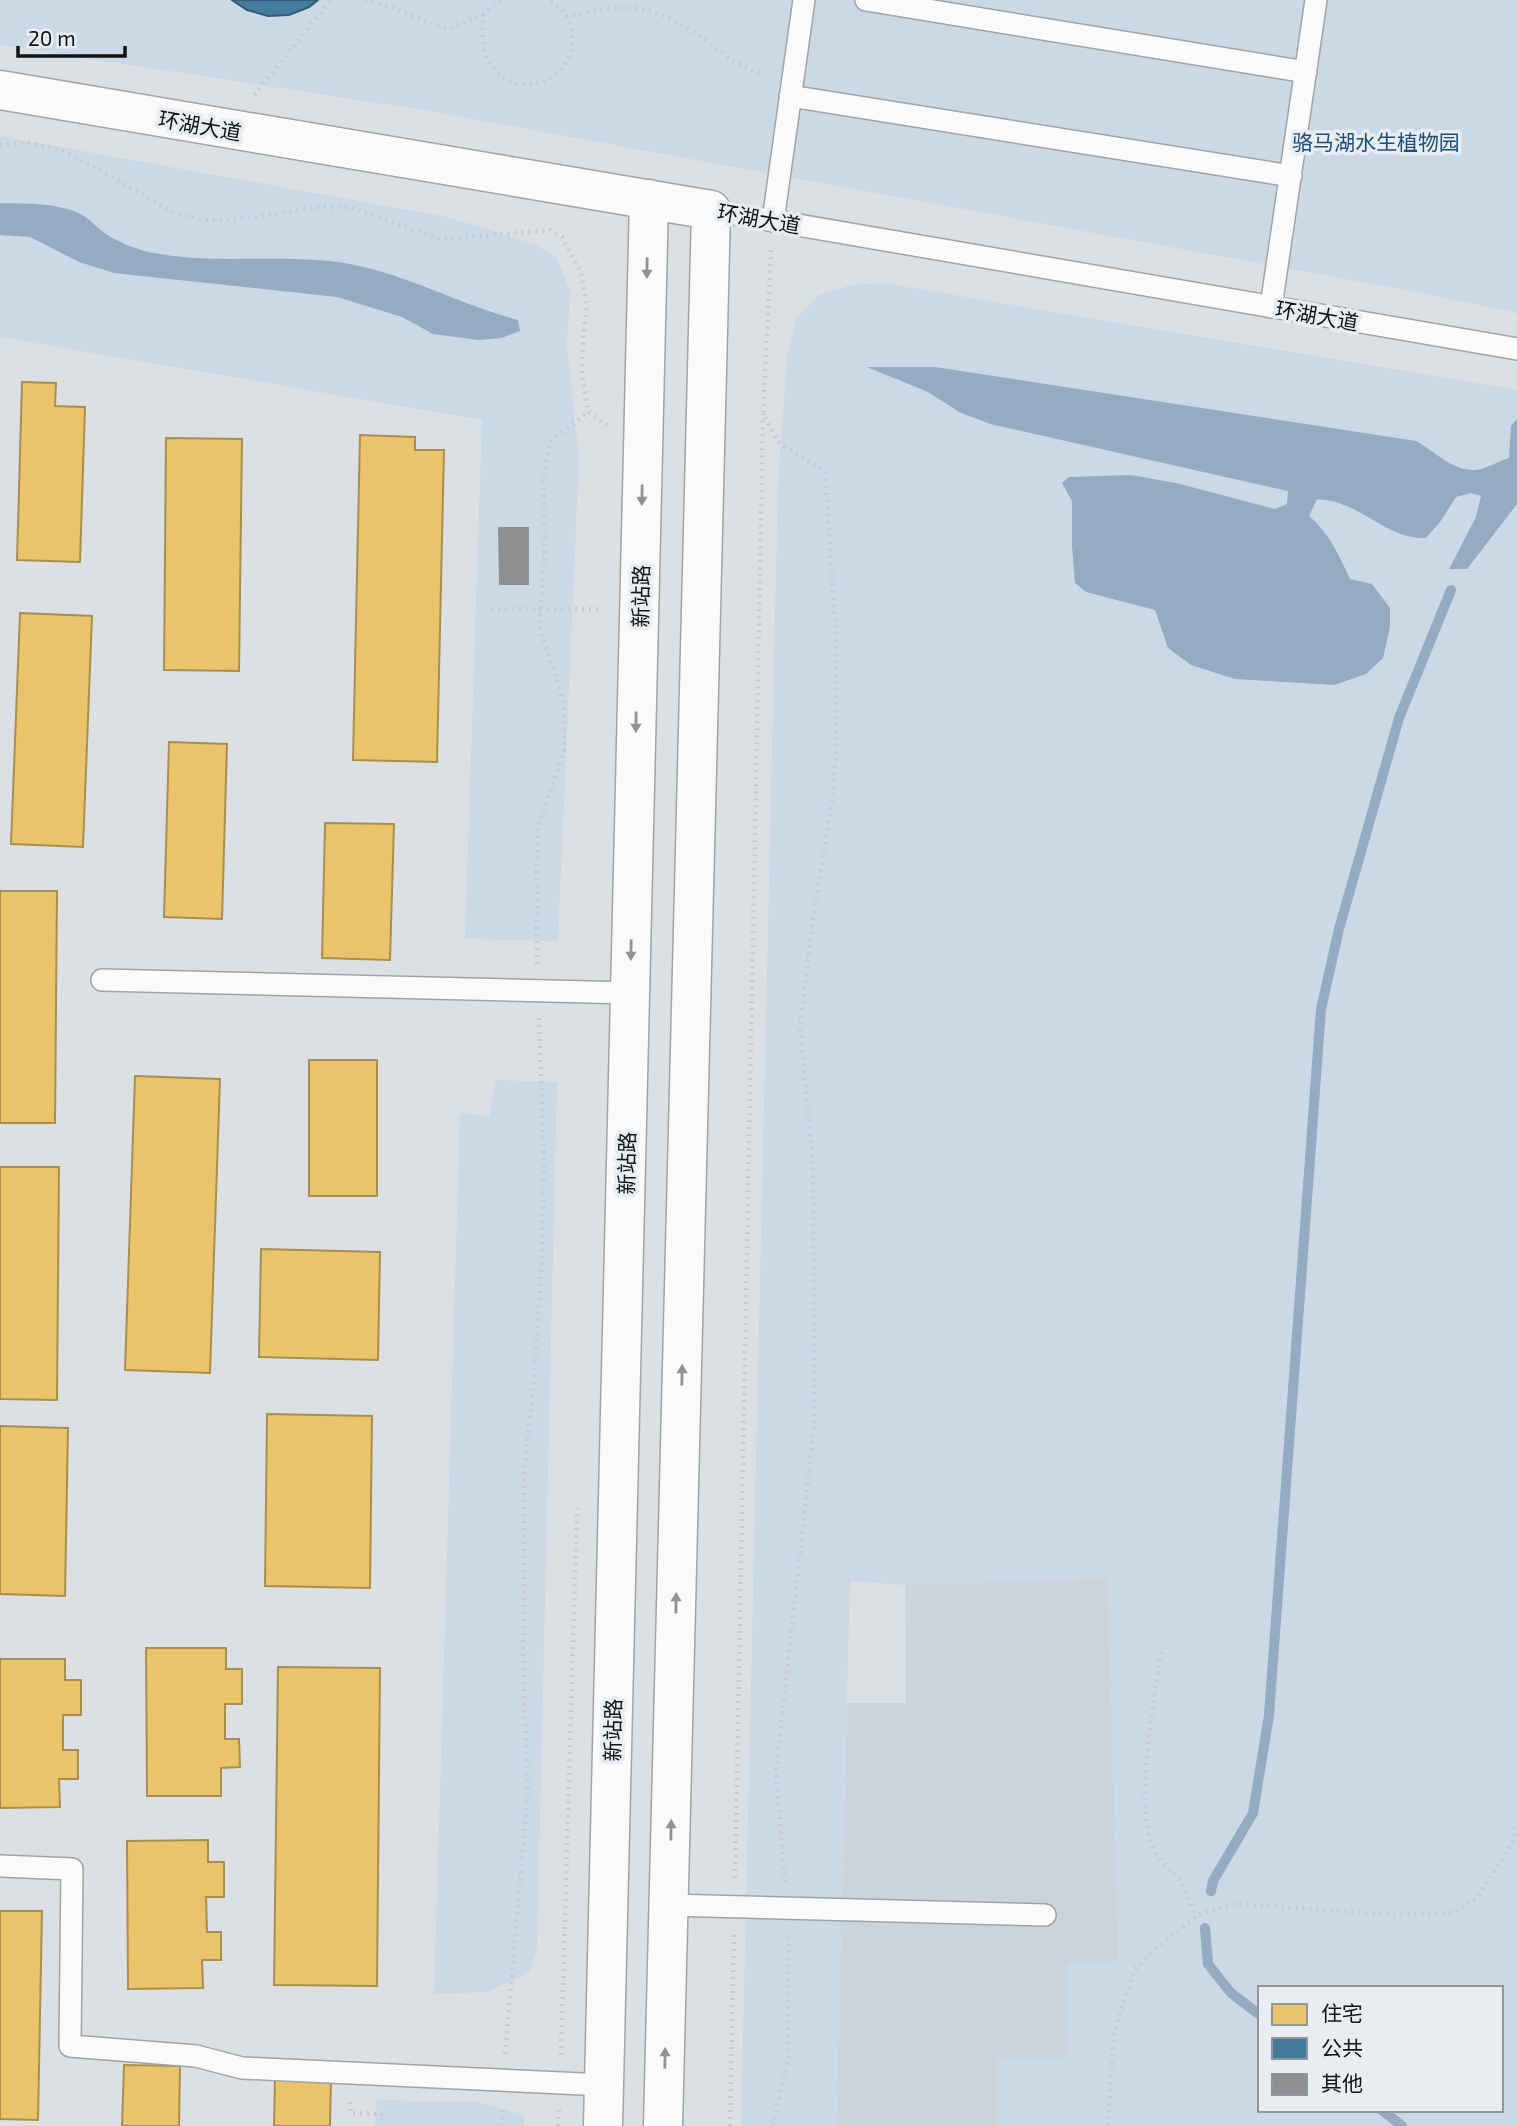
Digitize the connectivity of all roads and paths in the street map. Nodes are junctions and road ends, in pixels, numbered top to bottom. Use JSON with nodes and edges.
{"nodes":[{"id":1,"x":331,"y":0,"type":"edge"},
{"id":2,"x":365,"y":0,"type":"edge"},
{"id":3,"x":500,"y":0,"type":"edge"},
{"id":4,"x":547,"y":0,"type":"edge"},
{"id":5,"x":803,"y":0,"type":"edge"},
{"id":6,"x":866,"y":0,"type":"edge"},
{"id":7,"x":1316,"y":0,"type":"edge"},
{"id":8,"x":483,"y":14,"type":"junction"},
{"id":9,"x":566,"y":17,"type":"junction"},
{"id":10,"x":1306,"y":72,"type":"junction"},
{"id":11,"x":0,"y":90,"type":"edge"},
{"id":12,"x":791,"y":90,"type":"junction"},
{"id":13,"x":227,"y":129,"type":"junction"},
{"id":14,"x":0,"y":145,"type":"edge"},
{"id":15,"x":1291,"y":176,"type":"junction"},
{"id":16,"x":649,"y":199,"type":"junction"},
{"id":17,"x":711,"y":210,"type":"junction"},
{"id":18,"x":773,"y":221,"type":"junction"},
{"id":19,"x":1272,"y":307,"type":"junction"},
{"id":20,"x":1517,"y":349,"type":"edge"},
{"id":21,"x":588,"y":412,"type":"junction"},
{"id":22,"x":764,"y":413,"type":"junction"},
{"id":23,"x":643,"y":453,"type":"junction"},
{"id":24,"x":491,"y":609,"type":"dead end"},
{"id":25,"x":541,"y":609,"type":"junction"},
{"id":26,"x":604,"y":609,"type":"dead end"},
{"id":27,"x":102,"y":980,"type":"dead end"},
{"id":28,"x":538,"y":991,"type":"junction"},
{"id":29,"x":630,"y":993,"type":"junction"},
{"id":30,"x":1161,"y":1651,"type":"dead end"},
{"id":31,"x":1517,"y":1828,"type":"edge"},
{"id":32,"x":0,"y":1866,"type":"edge"},
{"id":33,"x":669,"y":1905,"type":"junction"},
{"id":34,"x":735,"y":1907,"type":"junction"},
{"id":35,"x":787,"y":1908,"type":"junction"},
{"id":36,"x":1045,"y":1915,"type":"dead end"},
{"id":37,"x":1195,"y":1918,"type":"junction"},
{"id":38,"x":504,"y":2080,"type":"junction"},
{"id":39,"x":604,"y":2085,"type":"junction"},
{"id":40,"x":502,"y":2126,"type":"edge"},
{"id":41,"x":603,"y":2126,"type":"edge"},
{"id":42,"x":663,"y":2126,"type":"edge"},
{"id":43,"x":730,"y":2126,"type":"edge"},
{"id":44,"x":773,"y":2126,"type":"edge"},
{"id":45,"x":1108,"y":2126,"type":"edge"}],
"edges":[{"from":1,"to":13,"type":"path"},
{"from":2,"to":8,"type":"path"},
{"from":3,"to":8,"type":"path"},
{"from":4,"to":9,"type":"path"},
{"from":5,"to":12,"type":"lane"},
{"from":6,"to":10,"type":"lane"},
{"from":7,"to":10,"type":"lane"},
{"from":8,"to":9,"type":"path"},
{"from":9,"to":12,"type":"path"},
{"from":10,"to":15,"type":"lane"},
{"from":11,"to":13,"type":"street","name":"环湖大道"},
{"from":12,"to":15,"type":"lane"},
{"from":12,"to":18,"type":"lane"},
{"from":13,"to":16,"type":"street","name":"环湖大道"},
{"from":14,"to":21,"type":"path"},
{"from":15,"to":19,"type":"lane"},
{"from":16,"to":17,"type":"street","name":"环湖大道"},
{"from":16,"to":23,"type":"street","name":"新站路","one_way":true},
{"from":17,"to":18,"type":"lane","name":"环湖大道"},
{"from":33,"to":17,"type":"street","one_way":true},
{"from":18,"to":19,"type":"lane","name":"环湖大道"},
{"from":18,"to":22,"type":"path"},
{"from":19,"to":20,"type":"lane","name":"环湖大道"},
{"from":21,"to":23,"type":"path"},
{"from":21,"to":25,"type":"path"},
{"from":22,"to":34,"type":"path"},
{"from":22,"to":35,"type":"path"},
{"from":23,"to":29,"type":"street","name":"新站路","one_way":true},
{"from":24,"to":25,"type":"path"},
{"from":25,"to":26,"type":"path"},
{"from":25,"to":28,"type":"path"},
{"from":27,"to":28,"type":"lane"},
{"from":28,"to":29,"type":"lane"},
{"from":28,"to":38,"type":"path"},
{"from":29,"to":39,"type":"street","name":"新站路"},
{"from":30,"to":37,"type":"path"},
{"from":31,"to":37,"type":"path"},
{"from":32,"to":38,"type":"lane"},
{"from":33,"to":34,"type":"lane"},
{"from":42,"to":33,"type":"street","one_way":true},
{"from":34,"to":35,"type":"lane"},
{"from":34,"to":43,"type":"path"},
{"from":35,"to":36,"type":"lane"},
{"from":35,"to":44,"type":"path"},
{"from":37,"to":45,"type":"path"},
{"from":38,"to":39,"type":"lane"},
{"from":38,"to":40,"type":"path"},
{"from":39,"to":41,"type":"street","name":"新站路"}]}
